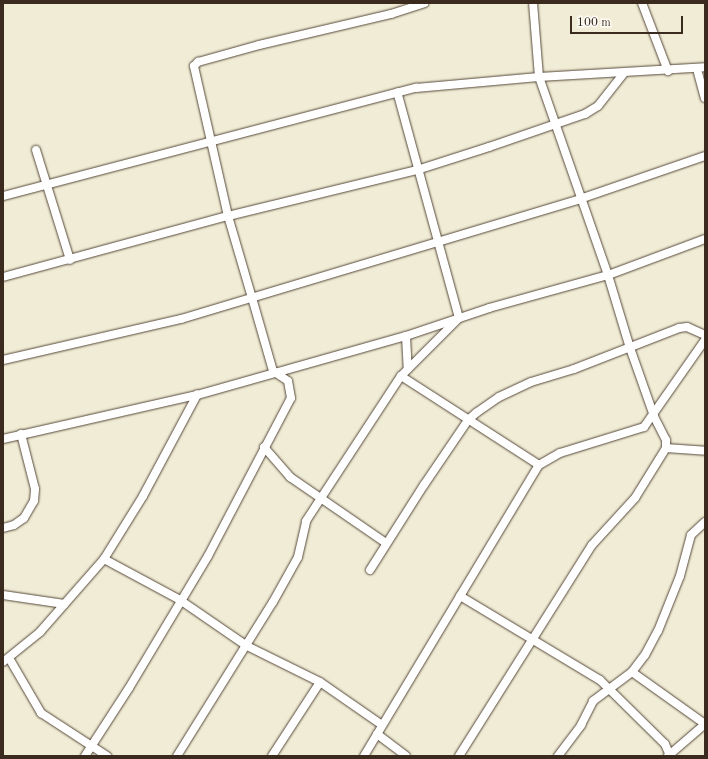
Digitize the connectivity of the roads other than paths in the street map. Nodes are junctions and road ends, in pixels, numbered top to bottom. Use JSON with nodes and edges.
{"nodes":[{"id":1,"x":424,"y":3,"type":"edge"},
{"id":2,"x":533,"y":3,"type":"edge"},
{"id":3,"x":642,"y":3,"type":"edge"},
{"id":4,"x":701,"y":68,"type":"edge"},
{"id":5,"x":668,"y":71,"type":"junction"},
{"id":6,"x":624,"y":73,"type":"junction"},
{"id":7,"x":539,"y":77,"type":"junction"},
{"id":8,"x":397,"y":92,"type":"junction"},
{"id":9,"x":705,"y":98,"type":"edge"},
{"id":10,"x":557,"y":124,"type":"junction"},
{"id":11,"x":210,"y":141,"type":"junction"},
{"id":12,"x":36,"y":150,"type":"dead end"},
{"id":13,"x":705,"y":156,"type":"edge"},
{"id":14,"x":418,"y":170,"type":"junction"},
{"id":15,"x":46,"y":186,"type":"junction"},
{"id":16,"x":3,"y":196,"type":"edge"},
{"id":17,"x":580,"y":199,"type":"junction"},
{"id":18,"x":228,"y":216,"type":"junction"},
{"id":19,"x":705,"y":239,"type":"edge"},
{"id":20,"x":437,"y":243,"type":"junction"},
{"id":21,"x":70,"y":260,"type":"junction"},
{"id":22,"x":608,"y":274,"type":"junction"},
{"id":23,"x":3,"y":277,"type":"edge"},
{"id":24,"x":252,"y":298,"type":"junction"},
{"id":25,"x":459,"y":318,"type":"junction"},
{"id":26,"x":705,"y":335,"type":"edge"},
{"id":27,"x":406,"y":336,"type":"junction"},
{"id":28,"x":705,"y":340,"type":"edge"},
{"id":29,"x":630,"y":348,"type":"junction"},
{"id":30,"x":3,"y":360,"type":"edge"},
{"id":31,"x":408,"y":369,"type":"junction"},
{"id":32,"x":273,"y":371,"type":"junction"},
{"id":33,"x":401,"y":376,"type":"junction"},
{"id":34,"x":197,"y":395,"type":"junction"},
{"id":35,"x":654,"y":416,"type":"junction"},
{"id":36,"x":468,"y":420,"type":"junction"},
{"id":37,"x":21,"y":434,"type":"junction"},
{"id":38,"x":3,"y":439,"type":"edge"},
{"id":39,"x":264,"y":447,"type":"junction"},
{"id":40,"x":666,"y":448,"type":"junction"},
{"id":41,"x":705,"y":451,"type":"edge"},
{"id":42,"x":539,"y":465,"type":"junction"},
{"id":43,"x":321,"y":498,"type":"junction"},
{"id":44,"x":705,"y":522,"type":"edge"},
{"id":45,"x":3,"y":528,"type":"edge"},
{"id":46,"x":386,"y":542,"type":"junction"},
{"id":47,"x":104,"y":559,"type":"junction"},
{"id":48,"x":370,"y":570,"type":"dead end"},
{"id":49,"x":3,"y":594,"type":"edge"},
{"id":50,"x":460,"y":596,"type":"junction"},
{"id":51,"x":180,"y":600,"type":"junction"},
{"id":52,"x":64,"y":604,"type":"junction"},
{"id":53,"x":532,"y":639,"type":"junction"},
{"id":54,"x":247,"y":646,"type":"junction"},
{"id":55,"x":6,"y":660,"type":"edge"},
{"id":56,"x":632,"y":672,"type":"junction"},
{"id":57,"x":320,"y":682,"type":"junction"},
{"id":58,"x":609,"y":688,"type":"junction"},
{"id":59,"x":705,"y":724,"type":"edge"},
{"id":60,"x":382,"y":725,"type":"junction"},
{"id":61,"x":377,"y":734,"type":"junction"},
{"id":62,"x":92,"y":746,"type":"junction"},
{"id":63,"x":670,"y":755,"type":"edge"},
{"id":64,"x":84,"y":756,"type":"edge"},
{"id":65,"x":107,"y":756,"type":"edge"},
{"id":66,"x":177,"y":756,"type":"edge"},
{"id":67,"x":272,"y":756,"type":"edge"},
{"id":68,"x":364,"y":756,"type":"edge"},
{"id":69,"x":406,"y":756,"type":"edge"},
{"id":70,"x":459,"y":756,"type":"edge"},
{"id":71,"x":558,"y":756,"type":"edge"}],
"edges":[{"from":1,"to":11,"type":"street"},
{"from":2,"to":7,"type":"street"},
{"from":3,"to":5,"type":"street"},
{"from":4,"to":5,"type":"street"},
{"from":4,"to":9,"type":"street"},
{"from":5,"to":6,"type":"street"},
{"from":6,"to":7,"type":"street"},
{"from":6,"to":10,"type":"street"},
{"from":7,"to":8,"type":"street"},
{"from":7,"to":10,"type":"street"},
{"from":8,"to":11,"type":"street"},
{"from":8,"to":14,"type":"street"},
{"from":10,"to":14,"type":"street"},
{"from":10,"to":17,"type":"street"},
{"from":11,"to":15,"type":"street"},
{"from":11,"to":18,"type":"street"},
{"from":12,"to":15,"type":"street"},
{"from":13,"to":17,"type":"street"},
{"from":14,"to":18,"type":"street"},
{"from":14,"to":20,"type":"street"},
{"from":15,"to":16,"type":"street"},
{"from":15,"to":21,"type":"street"},
{"from":17,"to":20,"type":"street"},
{"from":17,"to":22,"type":"street"},
{"from":18,"to":21,"type":"street"},
{"from":18,"to":24,"type":"street"},
{"from":19,"to":22,"type":"street"},
{"from":20,"to":24,"type":"street"},
{"from":20,"to":25,"type":"street"},
{"from":21,"to":23,"type":"street"},
{"from":22,"to":25,"type":"street"},
{"from":22,"to":29,"type":"street"},
{"from":24,"to":30,"type":"street"},
{"from":24,"to":32,"type":"street"},
{"from":25,"to":27,"type":"street"},
{"from":25,"to":31,"type":"street"},
{"from":26,"to":29,"type":"street"},
{"from":27,"to":31,"type":"street"},
{"from":27,"to":32,"type":"street"},
{"from":28,"to":35,"type":"street"},
{"from":29,"to":35,"type":"street"},
{"from":29,"to":36,"type":"street"},
{"from":31,"to":33,"type":"street"},
{"from":32,"to":34,"type":"street"},
{"from":32,"to":39,"type":"street"},
{"from":33,"to":36,"type":"street"},
{"from":33,"to":43,"type":"street"},
{"from":34,"to":37,"type":"street"},
{"from":34,"to":47,"type":"street"},
{"from":35,"to":40,"type":"street"},
{"from":35,"to":42,"type":"street"},
{"from":36,"to":42,"type":"street"},
{"from":36,"to":46,"type":"street"},
{"from":37,"to":38,"type":"street"},
{"from":37,"to":45,"type":"street"},
{"from":39,"to":43,"type":"street"},
{"from":39,"to":51,"type":"street"},
{"from":40,"to":41,"type":"street"},
{"from":40,"to":53,"type":"street"},
{"from":42,"to":50,"type":"street"},
{"from":43,"to":46,"type":"street"},
{"from":43,"to":54,"type":"street"},
{"from":44,"to":56,"type":"street"},
{"from":46,"to":48,"type":"street"},
{"from":47,"to":51,"type":"street"},
{"from":47,"to":52,"type":"street"},
{"from":49,"to":52,"type":"street"},
{"from":50,"to":53,"type":"street"},
{"from":50,"to":60,"type":"street"},
{"from":51,"to":54,"type":"street"},
{"from":51,"to":62,"type":"street"},
{"from":52,"to":55,"type":"street"},
{"from":53,"to":58,"type":"street"},
{"from":53,"to":70,"type":"street"},
{"from":54,"to":57,"type":"street"},
{"from":54,"to":66,"type":"street"},
{"from":55,"to":62,"type":"street"},
{"from":56,"to":58,"type":"street"},
{"from":56,"to":59,"type":"street"},
{"from":57,"to":60,"type":"street"},
{"from":57,"to":67,"type":"street"},
{"from":58,"to":63,"type":"street"},
{"from":58,"to":71,"type":"street"},
{"from":59,"to":63,"type":"street"},
{"from":60,"to":61,"type":"street"},
{"from":61,"to":68,"type":"street"},
{"from":61,"to":69,"type":"street"},
{"from":62,"to":64,"type":"street"},
{"from":62,"to":65,"type":"street"}]}
